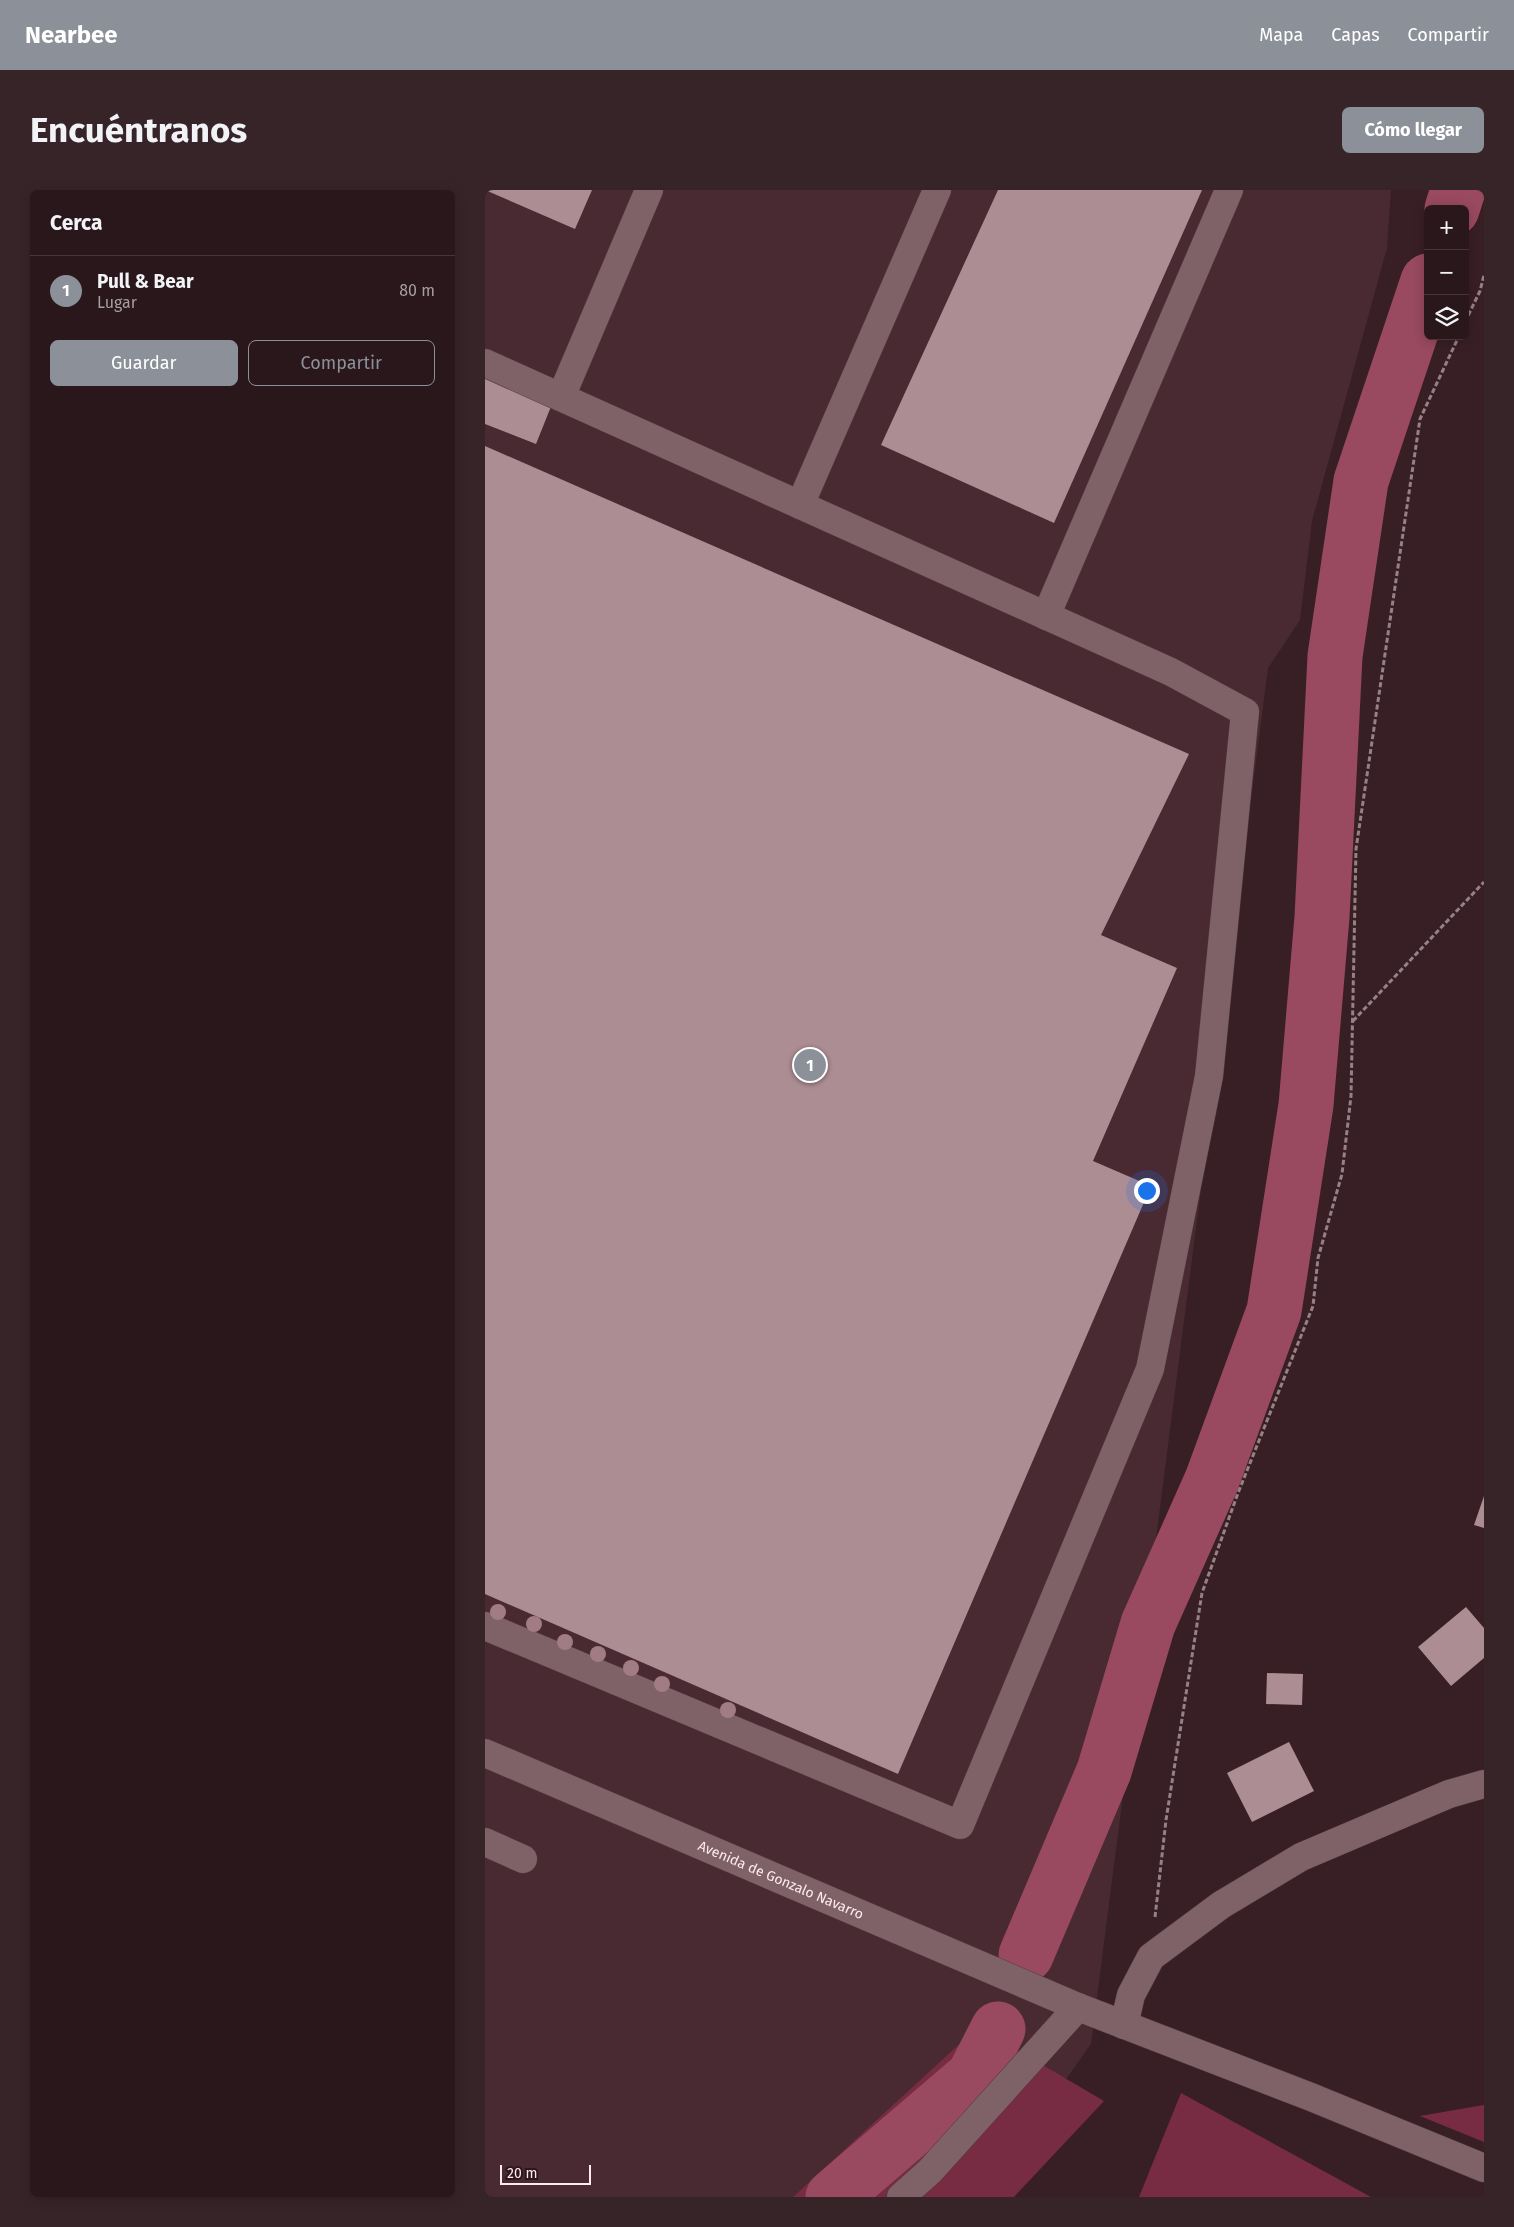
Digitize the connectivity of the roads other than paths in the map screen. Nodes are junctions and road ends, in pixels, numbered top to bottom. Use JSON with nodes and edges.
{"nodes":[{"id":1,"x":649,"y":190,"type":"edge"},
{"id":2,"x":937,"y":190,"type":"edge"},
{"id":3,"x":1229,"y":190,"type":"edge"},
{"id":4,"x":485,"y":363,"type":"edge"},
{"id":5,"x":561,"y":397,"type":"junction"},
{"id":6,"x":800,"y":505,"type":"junction"},
{"id":7,"x":1046,"y":616,"type":"junction"},
{"id":8,"x":485,"y":1626,"type":"edge"},
{"id":9,"x":485,"y":1754,"type":"edge"},
{"id":10,"x":1484,"y":1784,"type":"edge"},
{"id":11,"x":485,"y":1842,"type":"edge"},
{"id":12,"x":523,"y":1859,"type":"dead end"},
{"id":13,"x":1078,"y":2007,"type":"junction"},
{"id":14,"x":1124,"y":2025,"type":"junction"},
{"id":15,"x":1484,"y":2168,"type":"edge"},
{"id":16,"x":901,"y":2197,"type":"edge"}],
"edges":[{"from":1,"to":5,"type":"street"},
{"from":2,"to":6,"type":"street"},
{"from":3,"to":7,"type":"street"},
{"from":4,"to":5,"type":"street"},
{"from":5,"to":6,"type":"street"},
{"from":6,"to":7,"type":"street"},
{"from":7,"to":8,"type":"street"},
{"from":9,"to":13,"type":"street","name":"Avenida de Gonzalo Navarro"},
{"from":10,"to":14,"type":"street"},
{"from":11,"to":12,"type":"street"},
{"from":13,"to":14,"type":"street","name":"Avenida de Gonzalo Navarro"},
{"from":13,"to":16,"type":"street"},
{"from":14,"to":15,"type":"street","name":"Avenida de Gonzalo Navarro"}]}
